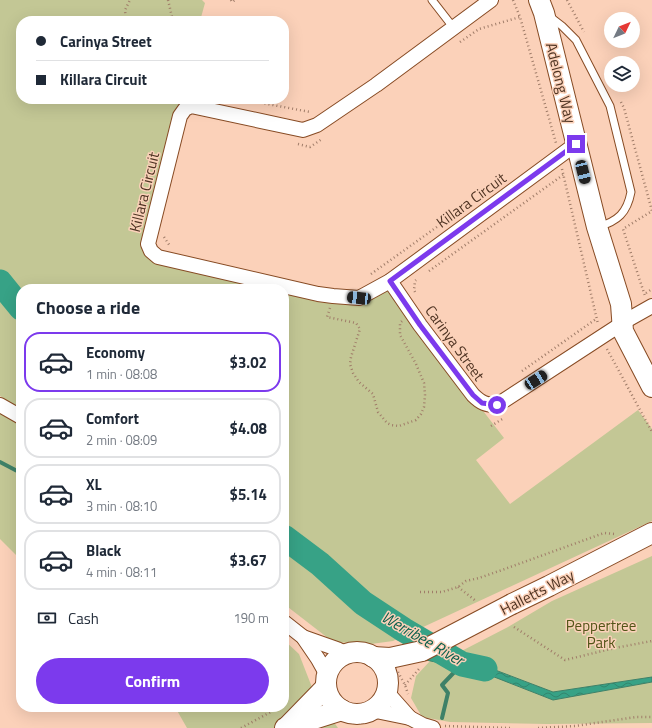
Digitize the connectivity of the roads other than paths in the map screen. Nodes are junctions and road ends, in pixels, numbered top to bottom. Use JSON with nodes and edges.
{"nodes":[{"id":1,"x":432,"y":0,"type":"edge"},
{"id":2,"x":491,"y":0,"type":"edge"},
{"id":3,"x":541,"y":6,"type":"edge"},
{"id":4,"x":453,"y":27,"type":"junction"},
{"id":5,"x":576,"y":144,"type":"junction"},
{"id":6,"x":597,"y":227,"type":"junction"},
{"id":7,"x":390,"y":281,"type":"junction"},
{"id":8,"x":276,"y":284,"type":"edge"},
{"id":9,"x":289,"y":287,"type":"edge"},
{"id":10,"x":648,"y":300,"type":"edge"},
{"id":11,"x":625,"y":317,"type":"junction"},
{"id":12,"x":652,"y":358,"type":"edge"},
{"id":13,"x":652,"y":387,"type":"edge"},
{"id":14,"x":0,"y":405,"type":"edge"},
{"id":15,"x":16,"y":414,"type":"edge"},
{"id":16,"x":652,"y":532,"type":"edge"},
{"id":17,"x":289,"y":626,"type":"edge"},
{"id":18,"x":303,"y":638,"type":"junction"},
{"id":19,"x":422,"y":650,"type":"junction"},
{"id":20,"x":347,"y":654,"type":"junction"},
{"id":21,"x":373,"y":657,"type":"junction"},
{"id":22,"x":326,"y":681,"type":"junction"},
{"id":23,"x":390,"y":681,"type":"junction"},
{"id":24,"x":342,"y":710,"type":"junction"},
{"id":25,"x":371,"y":710,"type":"junction"},
{"id":26,"x":410,"y":718,"type":"junction"},
{"id":27,"x":437,"y":727,"type":"edge"},
{"id":28,"x":286,"y":728,"type":"edge"}],
"edges":[{"from":1,"to":4,"type":"lane"},
{"from":2,"to":4,"type":"street","name":"Killara Circuit"},
{"from":3,"to":5,"type":"street","name":"Adelong Way"},
{"from":3,"to":6,"type":"lane"},
{"from":4,"to":8,"type":"street","name":"Killara Circuit"},
{"from":5,"to":6,"type":"street","name":"Adelong Way"},
{"from":5,"to":7,"type":"street","name":"Killara Circuit"},
{"from":6,"to":11,"type":"street","name":"Adelong Way"},
{"from":7,"to":9,"type":"street","name":"Killara Circuit"},
{"from":7,"to":11,"type":"street","name":"Carinya Street"},
{"from":10,"to":11,"type":"street","name":"Carinya Street"},
{"from":11,"to":12,"type":"street","name":"Adelong Way"},
{"from":11,"to":13,"type":"street","name":"Adelong Way"},
{"from":14,"to":15,"type":"street"},
{"from":16,"to":19,"type":"street","name":"Halletts Way","bridge":true},
{"from":17,"to":18,"type":"street"},
{"from":18,"to":20,"type":"street"},
{"from":18,"to":22,"type":"street"},
{"from":19,"to":21,"type":"street","name":"Halletts Way"},
{"from":19,"to":23,"type":"street","name":"Halletts Way"},
{"from":20,"to":21,"type":"street"},
{"from":20,"to":22,"type":"street"},
{"from":21,"to":23,"type":"street"},
{"from":22,"to":24,"type":"street"},
{"from":22,"to":28,"type":"street"},
{"from":23,"to":25,"type":"street"},
{"from":23,"to":26,"type":"street"},
{"from":24,"to":25,"type":"street"},
{"from":24,"to":28,"type":"street"},
{"from":25,"to":26,"type":"street"},
{"from":26,"to":27,"type":"street"}]}
